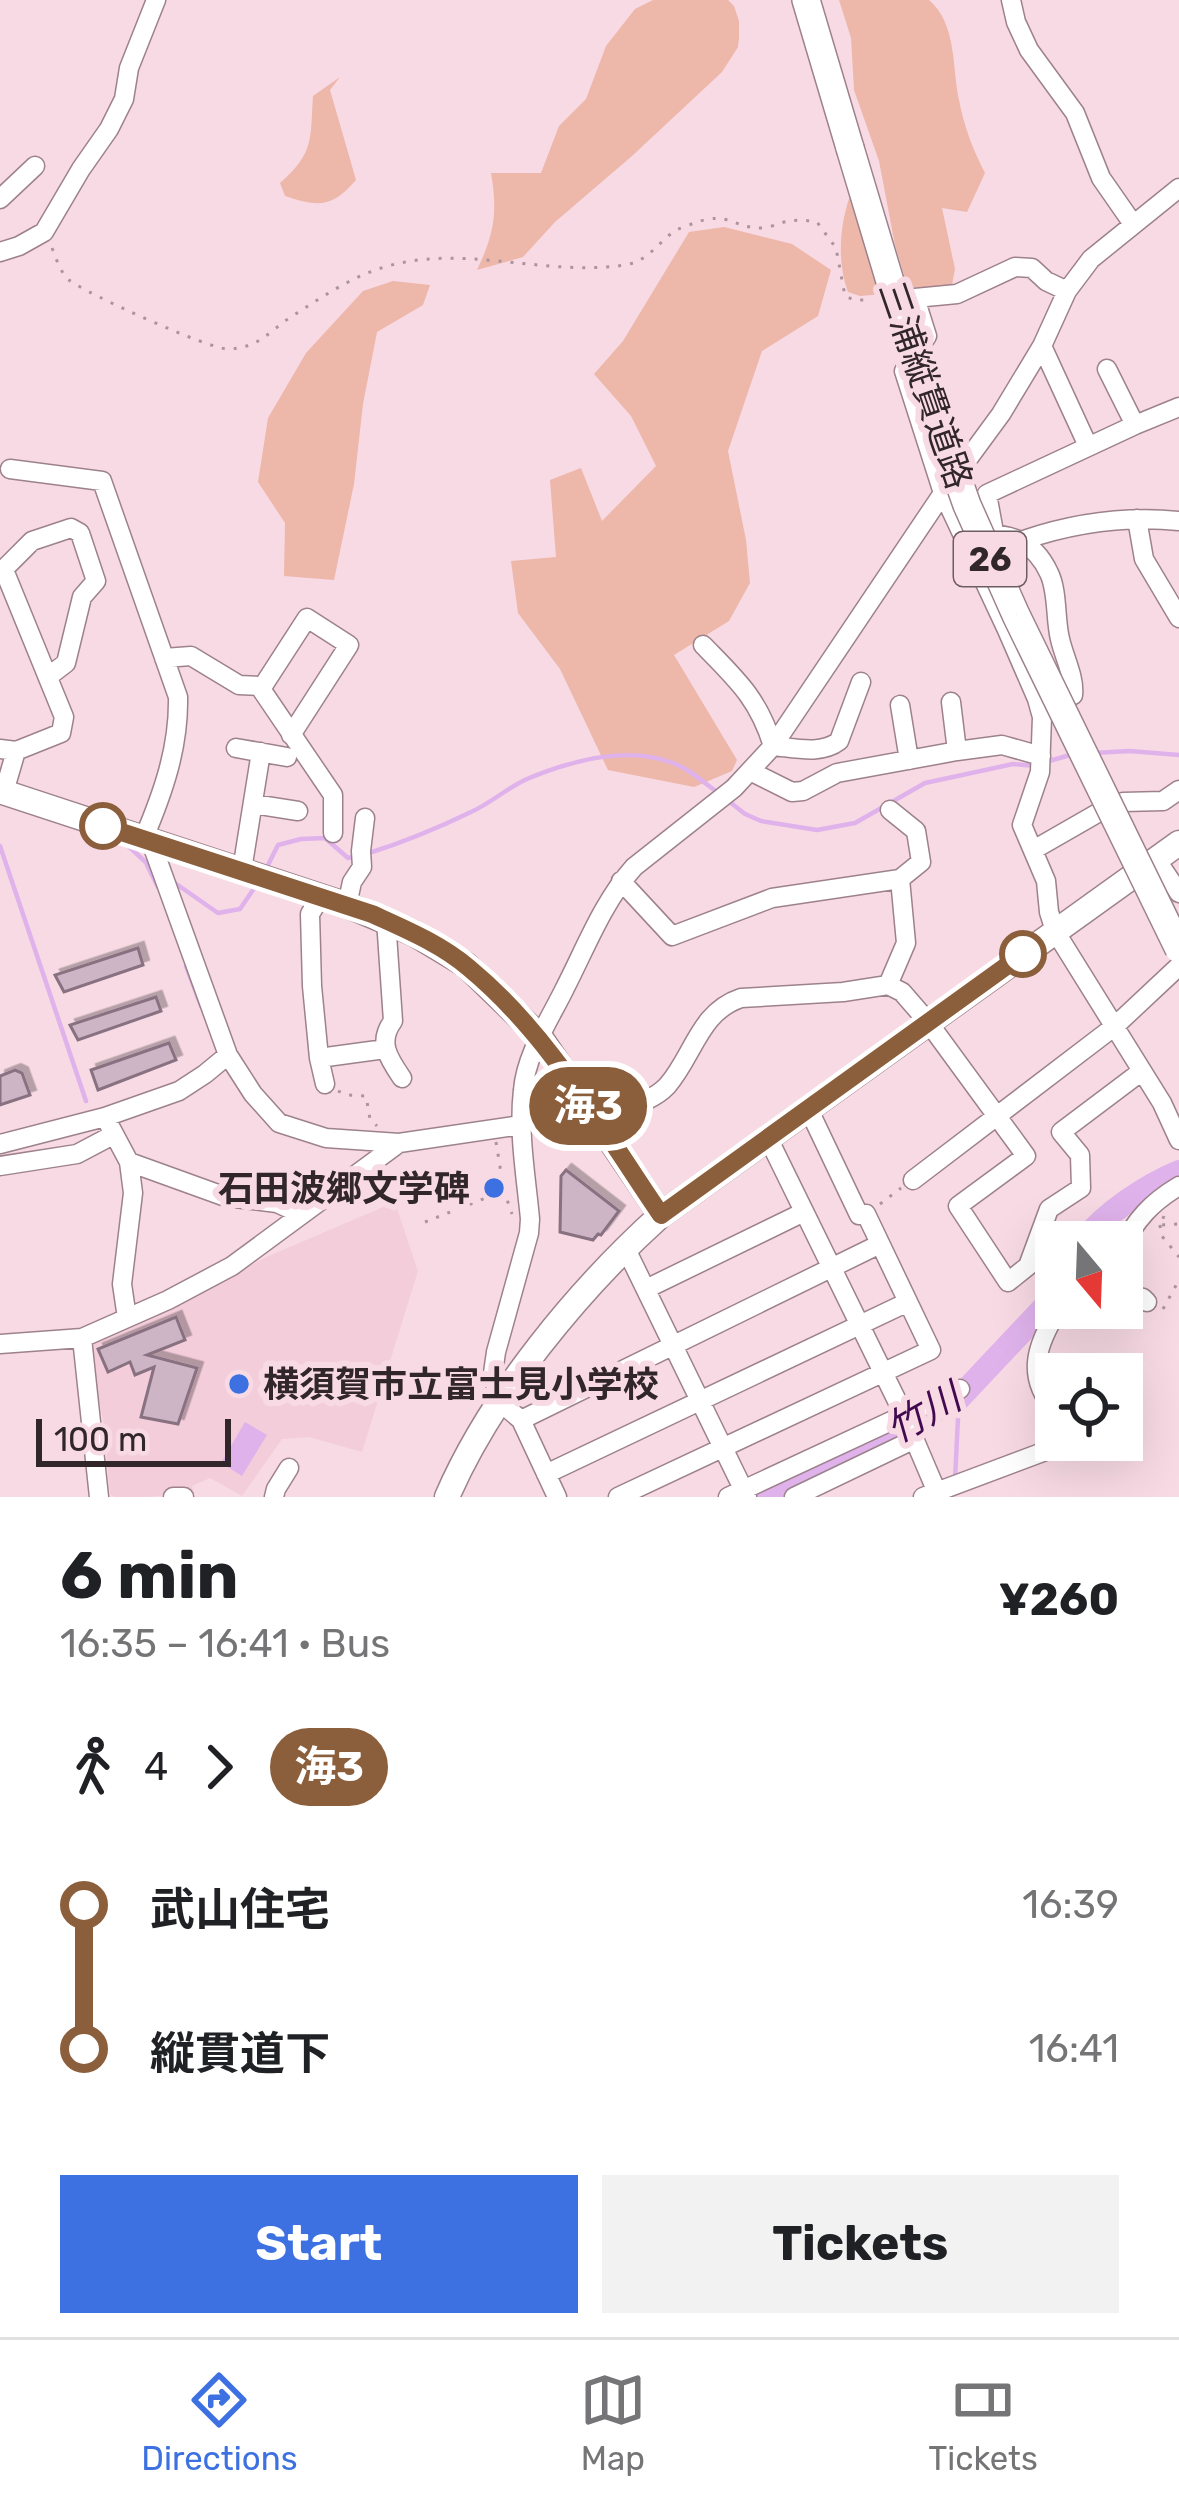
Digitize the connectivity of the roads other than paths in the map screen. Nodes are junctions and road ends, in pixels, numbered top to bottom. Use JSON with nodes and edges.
{"nodes":[{"id":1,"x":156,"y":0,"type":"edge"},
{"id":2,"x":1011,"y":0,"type":"edge"},
{"id":3,"x":813,"y":4,"type":"edge"},
{"id":4,"x":855,"y":147,"type":"junction"},
{"id":5,"x":35,"y":166,"type":"dead end"},
{"id":6,"x":1179,"y":188,"type":"edge"},
{"id":7,"x":0,"y":199,"type":"edge"},
{"id":8,"x":1133,"y":224,"type":"junction"},
{"id":9,"x":0,"y":252,"type":"edge"},
{"id":10,"x":1066,"y":291,"type":"junction"},
{"id":11,"x":1042,"y":346,"type":"junction"},
{"id":12,"x":1107,"y":369,"type":"dead end"},
{"id":13,"x":1179,"y":407,"type":"edge"},
{"id":14,"x":1135,"y":425,"type":"junction"},
{"id":15,"x":1088,"y":446,"type":"junction"},
{"id":16,"x":10,"y":469,"type":"dead end"},
{"id":17,"x":943,"y":493,"type":"junction"},
{"id":18,"x":1138,"y":519,"type":"junction"},
{"id":19,"x":1179,"y":520,"type":"edge"},
{"id":20,"x":994,"y":532,"type":"junction"},
{"id":21,"x":965,"y":537,"type":"junction"},
{"id":22,"x":1024,"y":540,"type":"junction"},
{"id":23,"x":2,"y":572,"type":"edge"},
{"id":24,"x":1179,"y":618,"type":"edge"},
{"id":25,"x":703,"y":645,"type":"dead end"},
{"id":26,"x":164,"y":658,"type":"junction"},
{"id":27,"x":49,"y":676,"type":"junction"},
{"id":28,"x":860,"y":682,"type":"dead end"},
{"id":29,"x":261,"y":689,"type":"junction"},
{"id":30,"x":951,"y":702,"type":"dead end"},
{"id":31,"x":900,"y":705,"type":"dead end"},
{"id":32,"x":1040,"y":710,"type":"junction"},
{"id":33,"x":291,"y":735,"type":"junction"},
{"id":34,"x":773,"y":746,"type":"junction"},
{"id":35,"x":236,"y":748,"type":"dead end"},
{"id":36,"x":8,"y":750,"type":"edge"},
{"id":37,"x":957,"y":751,"type":"junction"},
{"id":38,"x":261,"y":752,"type":"junction"},
{"id":39,"x":1041,"y":756,"type":"junction"},
{"id":40,"x":287,"y":757,"type":"dead end"},
{"id":41,"x":909,"y":760,"type":"junction"},
{"id":42,"x":750,"y":771,"type":"junction"},
{"id":43,"x":1176,"y":789,"type":"edge"},
{"id":44,"x":2,"y":791,"type":"edge"},
{"id":45,"x":253,"y":804,"type":"junction"},
{"id":46,"x":890,"y":810,"type":"dead end"},
{"id":47,"x":298,"y":811,"type":"dead end"},
{"id":48,"x":365,"y":818,"type":"dead end"},
{"id":49,"x":333,"y":833,"type":"dead end"},
{"id":50,"x":147,"y":841,"type":"junction"},
{"id":51,"x":1179,"y":843,"type":"edge"},
{"id":52,"x":1035,"y":849,"type":"junction"},
{"id":53,"x":1156,"y":859,"type":"junction"},
{"id":54,"x":255,"y":874,"type":"junction"},
{"id":55,"x":900,"y":879,"type":"junction"},
{"id":56,"x":622,"y":881,"type":"junction"},
{"id":57,"x":1179,"y":893,"type":"edge"},
{"id":58,"x":321,"y":896,"type":"junction"},
{"id":59,"x":347,"y":905,"type":"junction"},
{"id":60,"x":386,"y":920,"type":"junction"},
{"id":61,"x":1055,"y":931,"type":"junction"},
{"id":62,"x":1179,"y":932,"type":"edge"},
{"id":63,"x":1179,"y":950,"type":"edge"},
{"id":64,"x":1179,"y":967,"type":"edge"},
{"id":65,"x":888,"y":986,"type":"junction"},
{"id":66,"x":928,"y":1022,"type":"junction"},
{"id":67,"x":1115,"y":1026,"type":"junction"},
{"id":68,"x":540,"y":1037,"type":"junction"},
{"id":69,"x":385,"y":1048,"type":"junction"},
{"id":70,"x":228,"y":1055,"type":"junction"},
{"id":71,"x":319,"y":1058,"type":"junction"},
{"id":72,"x":1142,"y":1071,"type":"junction"},
{"id":73,"x":402,"y":1078,"type":"dead end"},
{"id":74,"x":326,"y":1084,"type":"road end"},
{"id":75,"x":808,"y":1108,"type":"junction"},
{"id":76,"x":998,"y":1117,"type":"junction"},
{"id":77,"x":596,"y":1119,"type":"junction"},
{"id":78,"x":521,"y":1125,"type":"junction"},
{"id":79,"x":109,"y":1126,"type":"junction"},
{"id":80,"x":1061,"y":1132,"type":"junction"},
{"id":81,"x":768,"y":1138,"type":"junction"},
{"id":82,"x":1179,"y":1140,"type":"edge"},
{"id":83,"x":396,"y":1143,"type":"junction"},
{"id":84,"x":0,"y":1144,"type":"edge"},
{"id":85,"x":1027,"y":1156,"type":"junction"},
{"id":86,"x":129,"y":1162,"type":"junction"},
{"id":87,"x":0,"y":1169,"type":"edge"},
{"id":88,"x":913,"y":1180,"type":"road end"},
{"id":89,"x":1,"y":1184,"type":"edge"},
{"id":90,"x":1179,"y":1186,"type":"edge"},
{"id":91,"x":805,"y":1212,"type":"junction"},
{"id":92,"x":302,"y":1214,"type":"junction"},
{"id":93,"x":661,"y":1215,"type":"junction"},
{"id":94,"x":1136,"y":1221,"type":"edge"},
{"id":95,"x":880,"y":1244,"type":"junction"},
{"id":96,"x":625,"y":1247,"type":"junction"},
{"id":97,"x":832,"y":1268,"type":"junction"},
{"id":98,"x":646,"y":1289,"type":"junction"},
{"id":99,"x":1143,"y":1298,"type":"edge"},
{"id":100,"x":908,"y":1302,"type":"junction"},
{"id":101,"x":1156,"y":1306,"type":"road end"},
{"id":102,"x":127,"y":1318,"type":"junction"},
{"id":103,"x":860,"y":1325,"type":"junction"},
{"id":104,"x":82,"y":1338,"type":"junction"},
{"id":105,"x":0,"y":1344,"type":"edge"},
{"id":106,"x":673,"y":1346,"type":"junction"},
{"id":107,"x":883,"y":1373,"type":"junction"},
{"id":108,"x":959,"y":1389,"type":"dead end"},
{"id":109,"x":499,"y":1401,"type":"junction"},
{"id":110,"x":700,"y":1401,"type":"junction"},
{"id":111,"x":904,"y":1415,"type":"junction"},
{"id":112,"x":520,"y":1420,"type":"junction"},
{"id":113,"x":915,"y":1439,"type":"junction"},
{"id":114,"x":723,"y":1446,"type":"junction"},
{"id":115,"x":1035,"y":1458,"type":"edge"},
{"id":116,"x":289,"y":1468,"type":"dead end"},
{"id":117,"x":546,"y":1474,"type":"junction"},
{"id":118,"x":964,"y":1489,"type":"edge"},
{"id":119,"x":740,"y":1494,"type":"edge"},
{"id":120,"x":934,"y":1495,"type":"edge"},
{"id":121,"x":99,"y":1497,"type":"edge"},
{"id":122,"x":172,"y":1497,"type":"edge"},
{"id":123,"x":184,"y":1497,"type":"edge"},
{"id":124,"x":274,"y":1497,"type":"edge"},
{"id":125,"x":447,"y":1497,"type":"edge"},
{"id":126,"x":557,"y":1497,"type":"edge"},
{"id":127,"x":618,"y":1497,"type":"edge"},
{"id":128,"x":794,"y":1497,"type":"edge"}],
"edges":[{"from":1,"to":9,"type":"street"},
{"from":2,"to":8,"type":"street"},
{"from":3,"to":4,"type":"highway","name":"三浦縦貫道路","number":"26"},
{"from":4,"to":62,"type":"highway","name":"三浦縦貫道路","number":"26","bridge":true},
{"from":4,"to":63,"type":"highway","name":"三浦縦貫道路","number":"26","bridge":true},
{"from":5,"to":7,"type":"street"},
{"from":6,"to":8,"type":"street"},
{"from":8,"to":10,"type":"street"},
{"from":10,"to":11,"type":"street"},
{"from":10,"to":17,"type":"street"},
{"from":11,"to":15,"type":"street"},
{"from":11,"to":17,"type":"street"},
{"from":12,"to":14,"type":"street"},
{"from":13,"to":14,"type":"street"},
{"from":14,"to":15,"type":"street"},
{"from":15,"to":20,"type":"street"},
{"from":16,"to":26,"type":"street"},
{"from":17,"to":21,"type":"street"},
{"from":17,"to":34,"type":"street"},
{"from":18,"to":19,"type":"street"},
{"from":18,"to":22,"type":"street"},
{"from":18,"to":24,"type":"street"},
{"from":20,"to":21,"type":"street"},
{"from":20,"to":22,"type":"street"},
{"from":21,"to":32,"type":"street"},
{"from":22,"to":32,"type":"street"},
{"from":23,"to":27,"type":"street"},
{"from":23,"to":27,"type":"street"},
{"from":25,"to":34,"type":"street"},
{"from":26,"to":29,"type":"street"},
{"from":26,"to":50,"type":"street"},
{"from":27,"to":36,"type":"street"},
{"from":28,"to":34,"type":"street"},
{"from":29,"to":33,"type":"street"},
{"from":29,"to":33,"type":"street"},
{"from":30,"to":37,"type":"street"},
{"from":31,"to":41,"type":"street"},
{"from":32,"to":39,"type":"street"},
{"from":33,"to":49,"type":"street"},
{"from":34,"to":42,"type":"street"},
{"from":35,"to":38,"type":"street"},
{"from":36,"to":44,"type":"street"},
{"from":37,"to":39,"type":"street"},
{"from":37,"to":41,"type":"street"},
{"from":38,"to":40,"type":"street"},
{"from":38,"to":45,"type":"street"},
{"from":39,"to":52,"type":"street"},
{"from":41,"to":42,"type":"street"},
{"from":42,"to":56,"type":"street"},
{"from":43,"to":52,"type":"street"},
{"from":44,"to":50,"type":"main road"},
{"from":45,"to":47,"type":"street"},
{"from":45,"to":54,"type":"street"},
{"from":46,"to":55,"type":"street"},
{"from":48,"to":59,"type":"street"},
{"from":50,"to":54,"type":"main road"},
{"from":50,"to":70,"type":"street"},
{"from":51,"to":53,"type":"main road"},
{"from":52,"to":61,"type":"street"},
{"from":53,"to":57,"type":"street"},
{"from":53,"to":61,"type":"main road"},
{"from":54,"to":58,"type":"main road"},
{"from":55,"to":56,"type":"street"},
{"from":55,"to":65,"type":"street"},
{"from":56,"to":68,"type":"street"},
{"from":58,"to":59,"type":"main road"},
{"from":58,"to":71,"type":"street"},
{"from":59,"to":60,"type":"main road"},
{"from":60,"to":68,"type":"main road"},
{"from":60,"to":69,"type":"street"},
{"from":61,"to":66,"type":"main road"},
{"from":61,"to":67,"type":"street"},
{"from":64,"to":67,"type":"street"},
{"from":65,"to":66,"type":"street"},
{"from":65,"to":77,"type":"street"},
{"from":66,"to":75,"type":"main road"},
{"from":66,"to":76,"type":"street"},
{"from":67,"to":72,"type":"street"},
{"from":67,"to":76,"type":"street"},
{"from":68,"to":77,"type":"main road"},
{"from":68,"to":78,"type":"street"},
{"from":69,"to":71,"type":"street"},
{"from":69,"to":73,"type":"street"},
{"from":70,"to":79,"type":"street"},
{"from":70,"to":83,"type":"street"},
{"from":71,"to":74,"type":"street"},
{"from":72,"to":80,"type":"street"},
{"from":72,"to":82,"type":"street"},
{"from":75,"to":81,"type":"main road"},
{"from":75,"to":95,"type":"street"},
{"from":76,"to":85,"type":"street"},
{"from":76,"to":88,"type":"street"},
{"from":77,"to":93,"type":"main road"},
{"from":78,"to":83,"type":"street"},
{"from":78,"to":109,"type":"street"},
{"from":79,"to":84,"type":"street"},
{"from":79,"to":86,"type":"street"},
{"from":79,"to":87,"type":"street"},
{"from":80,"to":85,"type":"street"},
{"from":80,"to":85,"type":"street"},
{"from":81,"to":91,"type":"street"},
{"from":81,"to":93,"type":"main road"},
{"from":83,"to":92,"type":"street"},
{"from":86,"to":92,"type":"street"},
{"from":86,"to":102,"type":"street"},
{"from":87,"to":89,"type":"street"},
{"from":90,"to":94,"type":"street"},
{"from":91,"to":97,"type":"street"},
{"from":91,"to":98,"type":"street"},
{"from":92,"to":102,"type":"street"},
{"from":93,"to":96,"type":"main road"},
{"from":95,"to":97,"type":"street"},
{"from":95,"to":100,"type":"street"},
{"from":96,"to":98,"type":"street"},
{"from":96,"to":109,"type":"main road"},
{"from":97,"to":103,"type":"street"},
{"from":97,"to":106,"type":"street"},
{"from":98,"to":106,"type":"street"},
{"from":99,"to":101,"type":"street"},
{"from":100,"to":103,"type":"street"},
{"from":100,"to":107,"type":"street"},
{"from":102,"to":104,"type":"street"},
{"from":103,"to":107,"type":"street"},
{"from":103,"to":110,"type":"street"},
{"from":104,"to":105,"type":"street"},
{"from":104,"to":121,"type":"street"},
{"from":106,"to":110,"type":"street"},
{"from":106,"to":112,"type":"street"},
{"from":107,"to":111,"type":"street"},
{"from":107,"to":114,"type":"street"},
{"from":108,"to":111,"type":"street"},
{"from":109,"to":112,"type":"street"},
{"from":109,"to":125,"type":"main road"},
{"from":110,"to":114,"type":"street"},
{"from":110,"to":117,"type":"street"},
{"from":111,"to":113,"type":"street"},
{"from":111,"to":119,"type":"street"},
{"from":112,"to":117,"type":"street"},
{"from":113,"to":120,"type":"street"},
{"from":113,"to":128,"type":"street"},
{"from":114,"to":119,"type":"street"},
{"from":114,"to":127,"type":"street"},
{"from":115,"to":118,"type":"street"},
{"from":116,"to":124,"type":"street"},
{"from":117,"to":126,"type":"street"},
{"from":118,"to":120,"type":"street"},
{"from":122,"to":123,"type":"street"}]}
